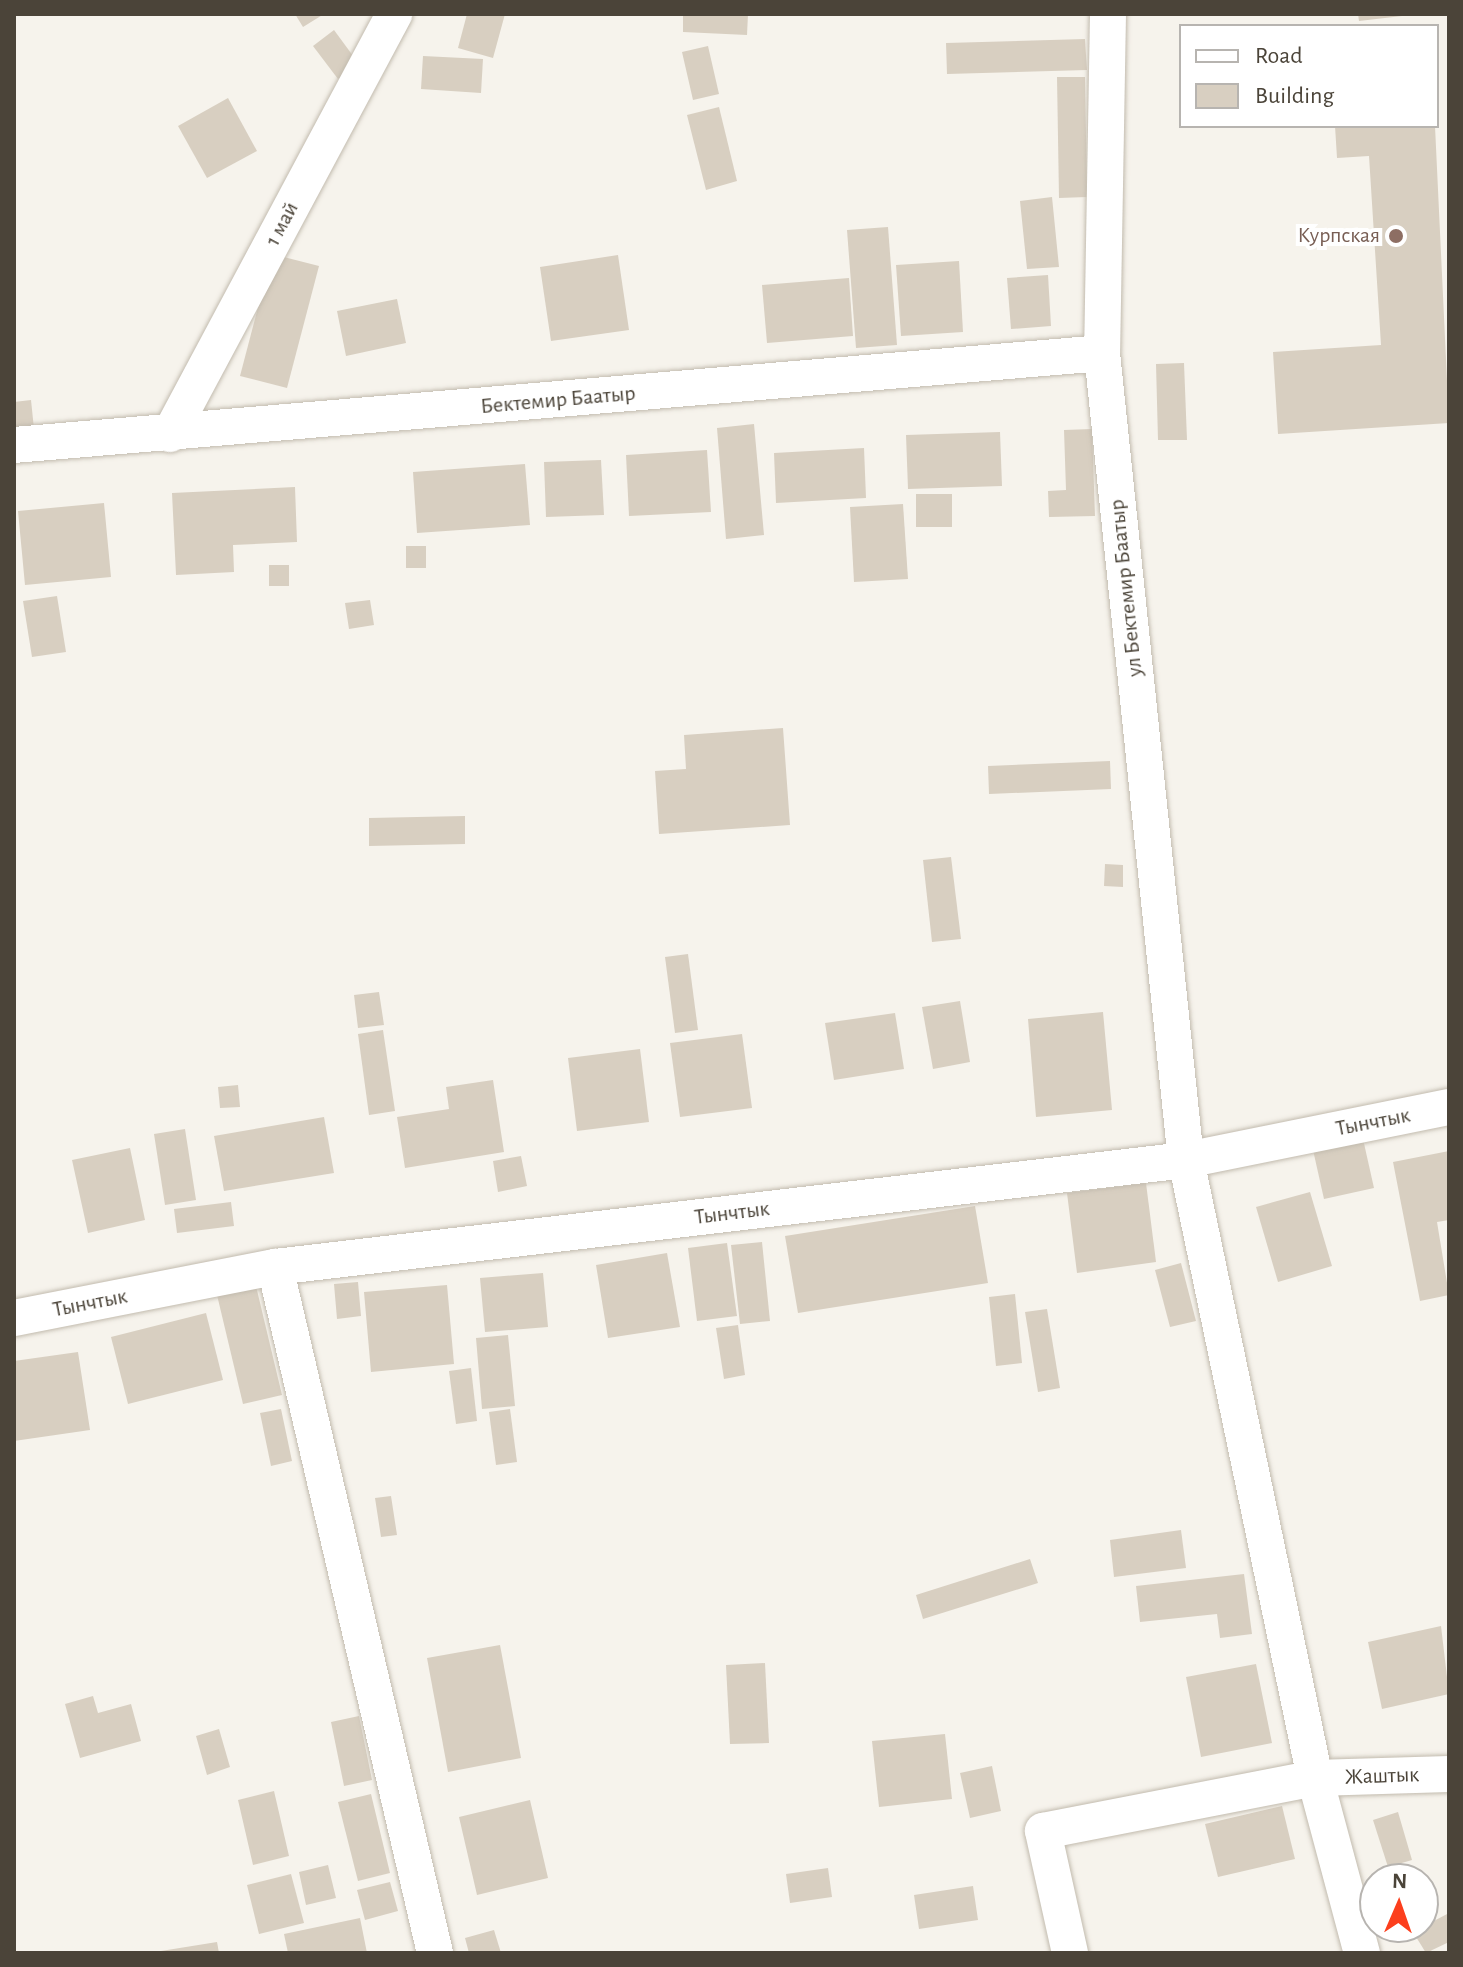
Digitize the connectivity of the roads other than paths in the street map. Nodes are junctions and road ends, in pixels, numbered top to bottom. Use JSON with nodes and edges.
{"nodes":[{"id":1,"x":394,"y":14,"type":"edge"},
{"id":2,"x":1108,"y":14,"type":"edge"},
{"id":3,"x":1102,"y":353,"type":"junction"},
{"id":4,"x":170,"y":434,"type":"junction"},
{"id":5,"x":14,"y":445,"type":"edge"},
{"id":6,"x":1449,"y":1107,"type":"edge"},
{"id":7,"x":1186,"y":1160,"type":"junction"},
{"id":8,"x":275,"y":1267,"type":"junction"},
{"id":9,"x":14,"y":1318,"type":"edge"},
{"id":10,"x":1449,"y":1774,"type":"edge"},
{"id":11,"x":1315,"y":1778,"type":"junction"},
{"id":12,"x":435,"y":1953,"type":"edge"},
{"id":13,"x":1070,"y":1953,"type":"edge"},
{"id":14,"x":1362,"y":1953,"type":"edge"}],
"edges":[{"from":1,"to":4,"type":"street","name":"1 май"},
{"from":2,"to":3,"type":"street","name":"ул Бектемир Баатыр"},
{"from":3,"to":4,"type":"street","name":"Бектемир Баатыр"},
{"from":3,"to":7,"type":"street","name":"ул Бектемир Баатыр"},
{"from":4,"to":5,"type":"street","name":"Бектемир Баатыр"},
{"from":6,"to":7,"type":"street","name":"Тынчтык"},
{"from":7,"to":8,"type":"street","name":"Тынчтык"},
{"from":7,"to":11,"type":"street","name":"ул Бектемир Баатыр"},
{"from":8,"to":9,"type":"street","name":"Тынчтык"},
{"from":8,"to":12,"type":"street"},
{"from":10,"to":11,"type":"street","name":"Жаштык"},
{"from":11,"to":13,"type":"street","name":"Жаштык"},
{"from":11,"to":14,"type":"street","name":"ул Бектемир Баатыр"}]}
